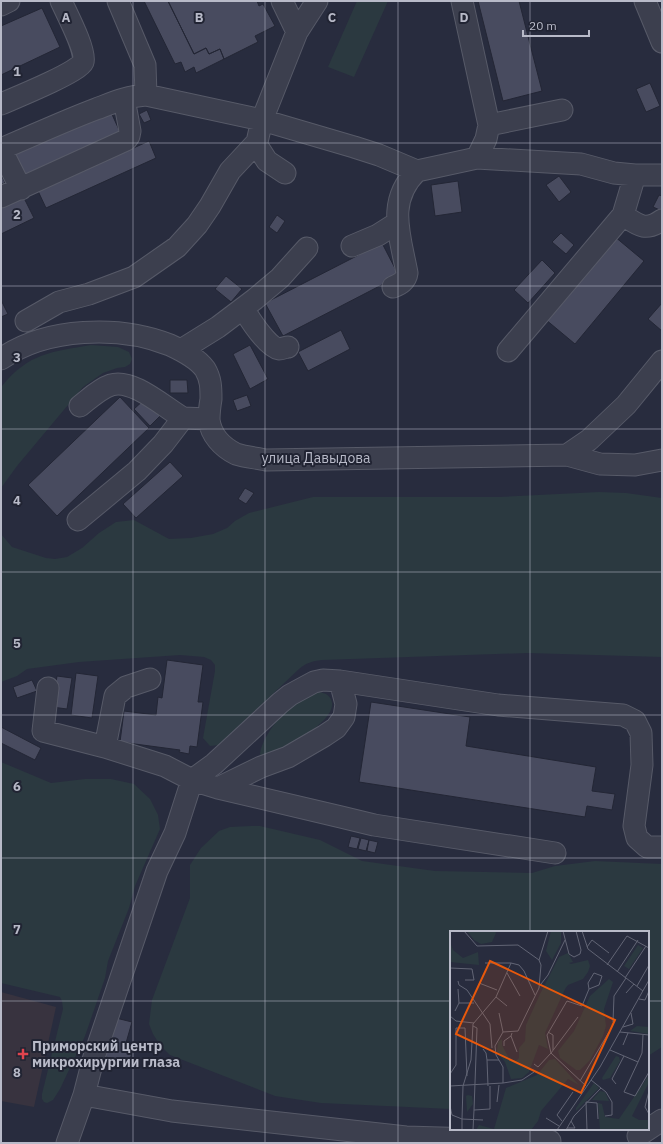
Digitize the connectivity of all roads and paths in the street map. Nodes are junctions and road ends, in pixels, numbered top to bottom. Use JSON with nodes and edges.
{"nodes":[{"id":1,"x":9,"y":1,"type":"edge"},
{"id":2,"x":61,"y":1,"type":"edge"},
{"id":3,"x":118,"y":1,"type":"edge"},
{"id":4,"x":282,"y":1,"type":"edge"},
{"id":5,"x":317,"y":1,"type":"edge"},
{"id":6,"x":462,"y":1,"type":"edge"},
{"id":7,"x":645,"y":1,"type":"edge"},
{"id":8,"x":1,"y":4,"type":"edge"},
{"id":9,"x":297,"y":32,"type":"junction"},
{"id":10,"x":662,"y":42,"type":"edge"},
{"id":11,"x":146,"y":94,"type":"junction"},
{"id":12,"x":124,"y":98,"type":"junction"},
{"id":13,"x":1,"y":104,"type":"edge"},
{"id":14,"x":562,"y":110,"type":"dead end"},
{"id":15,"x":262,"y":120,"type":"junction"},
{"id":16,"x":489,"y":125,"type":"junction"},
{"id":17,"x":256,"y":144,"type":"junction"},
{"id":18,"x":1,"y":149,"type":"edge"},
{"id":19,"x":477,"y":158,"type":"junction"},
{"id":20,"x":418,"y":171,"type":"junction"},
{"id":21,"x":285,"y":173,"type":"dead end"},
{"id":22,"x":635,"y":175,"type":"junction"},
{"id":23,"x":662,"y":175,"type":"edge"},
{"id":24,"x":21,"y":189,"type":"junction"},
{"id":25,"x":1,"y":197,"type":"edge"},
{"id":26,"x":622,"y":215,"type":"junction"},
{"id":27,"x":662,"y":220,"type":"edge"},
{"id":28,"x":397,"y":223,"type":"junction"},
{"id":29,"x":352,"y":246,"type":"dead end"},
{"id":30,"x":307,"y":248,"type":"dead end"},
{"id":31,"x":393,"y":287,"type":"dead end"},
{"id":32,"x":243,"y":308,"type":"junction"},
{"id":33,"x":26,"y":321,"type":"dead end"},
{"id":34,"x":288,"y":346,"type":"dead end"},
{"id":35,"x":181,"y":350,"type":"junction"},
{"id":36,"x":508,"y":351,"type":"dead end"},
{"id":37,"x":1,"y":359,"type":"edge"},
{"id":38,"x":662,"y":361,"type":"edge"},
{"id":39,"x":80,"y":406,"type":"dead end"},
{"id":40,"x":183,"y":418,"type":"junction"},
{"id":41,"x":209,"y":419,"type":"junction"},
{"id":42,"x":567,"y":455,"type":"junction"},
{"id":43,"x":662,"y":460,"type":"edge"},
{"id":44,"x":78,"y":520,"type":"dead end"},
{"id":45,"x":150,"y":679,"type":"dead end"},
{"id":46,"x":340,"y":681,"type":"junction"},
{"id":47,"x":48,"y":688,"type":"dead end"},
{"id":48,"x":105,"y":747,"type":"junction"},
{"id":49,"x":192,"y":780,"type":"junction"},
{"id":50,"x":218,"y":788,"type":"junction"},
{"id":51,"x":662,"y":847,"type":"edge"},
{"id":52,"x":555,"y":853,"type":"dead end"},
{"id":53,"x":84,"y":1094,"type":"junction"},
{"id":54,"x":662,"y":1120,"type":"edge"},
{"id":55,"x":649,"y":1129,"type":"edge"},
{"id":56,"x":647,"y":1130,"type":"edge"},
{"id":57,"x":638,"y":1136,"type":"dead end"},
{"id":58,"x":550,"y":1141,"type":"dead end"},
{"id":59,"x":67,"y":1143,"type":"edge"}],
"edges":[{"from":1,"to":8,"type":"street"},
{"from":2,"to":13,"type":"street"},
{"from":3,"to":11,"type":"street"},
{"from":4,"to":9,"type":"street"},
{"from":5,"to":9,"type":"street"},
{"from":6,"to":16,"type":"street"},
{"from":7,"to":10,"type":"street"},
{"from":9,"to":15,"type":"street"},
{"from":11,"to":12,"type":"street"},
{"from":11,"to":15,"type":"street"},
{"from":12,"to":18,"type":"street"},
{"from":12,"to":24,"type":"street"},
{"from":14,"to":16,"type":"street"},
{"from":15,"to":17,"type":"street"},
{"from":15,"to":20,"type":"street"},
{"from":16,"to":19,"type":"street"},
{"from":17,"to":21,"type":"street"},
{"from":17,"to":33,"type":"street"},
{"from":18,"to":24,"type":"street"},
{"from":19,"to":20,"type":"street"},
{"from":19,"to":22,"type":"street"},
{"from":20,"to":28,"type":"street"},
{"from":22,"to":23,"type":"street"},
{"from":22,"to":26,"type":"street"},
{"from":24,"to":25,"type":"street"},
{"from":26,"to":27,"type":"street"},
{"from":26,"to":36,"type":"street"},
{"from":28,"to":29,"type":"street"},
{"from":28,"to":31,"type":"street"},
{"from":30,"to":32,"type":"street"},
{"from":32,"to":34,"type":"street"},
{"from":32,"to":35,"type":"street"},
{"from":35,"to":37,"type":"street","name":"улица Давыдова"},
{"from":35,"to":41,"type":"street","name":"улица Давыдова"},
{"from":38,"to":42,"type":"street"},
{"from":39,"to":40,"type":"street"},
{"from":40,"to":41,"type":"street"},
{"from":40,"to":44,"type":"street"},
{"from":41,"to":42,"type":"street","name":"улица Давыдова"},
{"from":42,"to":43,"type":"street","name":"улица Давыдова"},
{"from":45,"to":48,"type":"street"},
{"from":46,"to":49,"type":"street"},
{"from":46,"to":50,"type":"street"},
{"from":46,"to":51,"type":"street"},
{"from":47,"to":48,"type":"street"},
{"from":48,"to":49,"type":"street"},
{"from":49,"to":50,"type":"street"},
{"from":49,"to":53,"type":"street"},
{"from":50,"to":52,"type":"street"},
{"from":53,"to":58,"type":"street"},
{"from":53,"to":59,"type":"street"},
{"from":54,"to":55,"type":"street"},
{"from":56,"to":57,"type":"street"}]}
